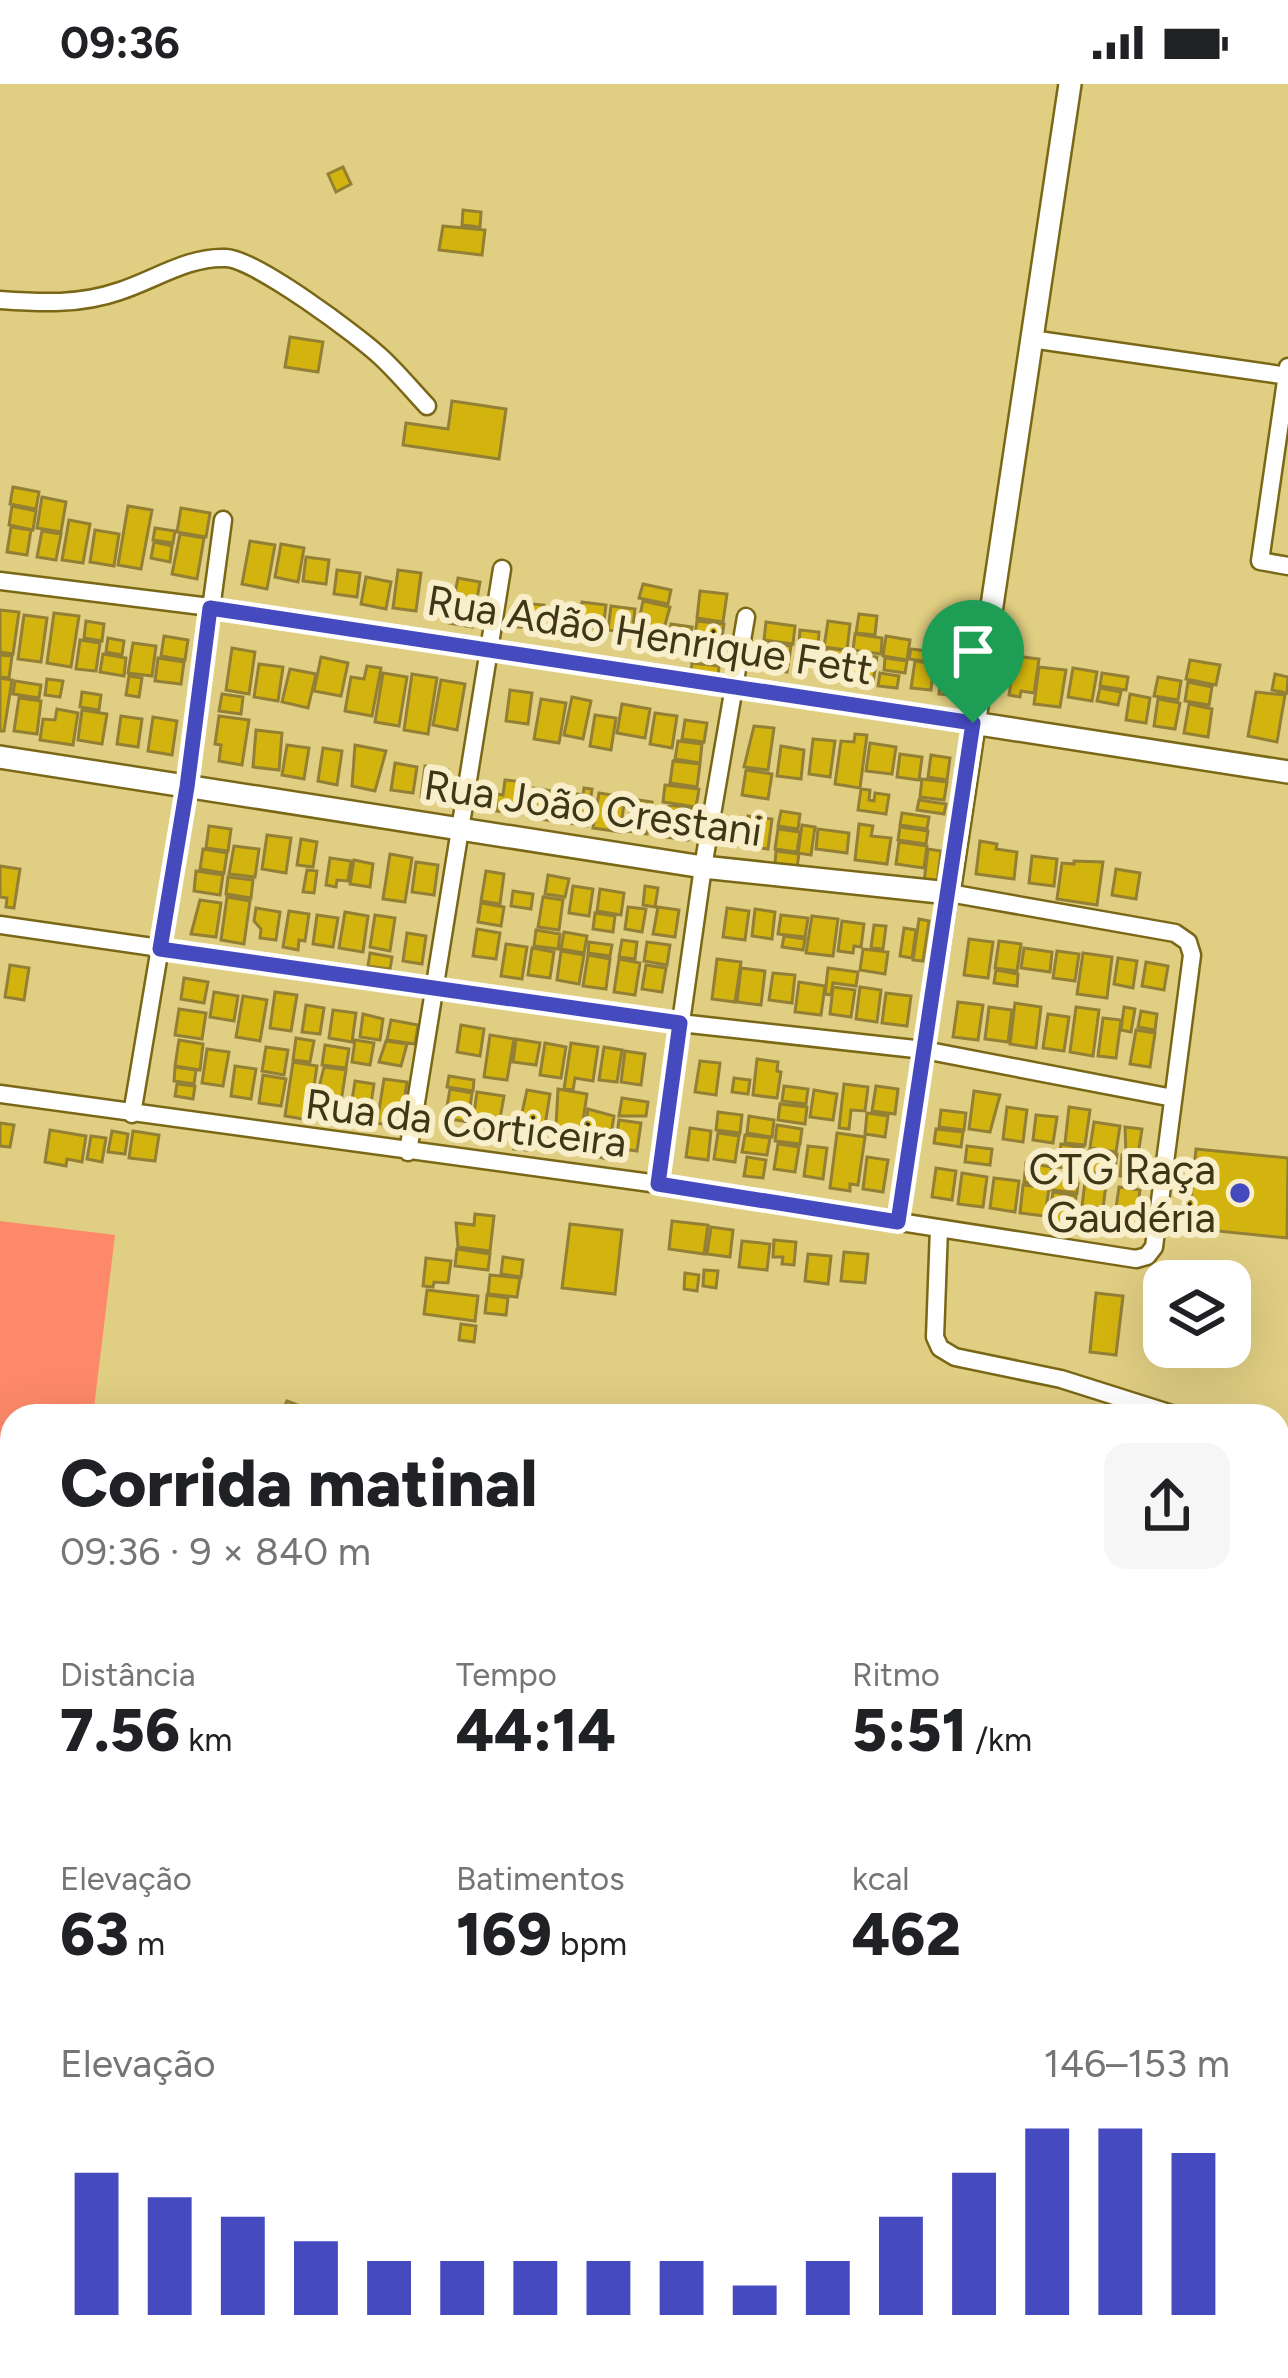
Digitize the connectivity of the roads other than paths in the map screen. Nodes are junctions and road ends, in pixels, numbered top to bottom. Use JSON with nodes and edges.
{"nodes":[{"id":1,"x":1070,"y":84,"type":"edge"},
{"id":2,"x":0,"y":300,"type":"edge"},
{"id":3,"x":1031,"y":339,"type":"junction"},
{"id":4,"x":1287,"y":373,"type":"edge"},
{"id":5,"x":427,"y":406,"type":"dead end"},
{"id":6,"x":223,"y":520,"type":"dead end"},
{"id":7,"x":1288,"y":566,"type":"edge"},
{"id":8,"x":502,"y":569,"type":"dead end"},
{"id":9,"x":0,"y":581,"type":"edge"},
{"id":10,"x":210,"y":608,"type":"junction"},
{"id":11,"x":746,"y":616,"type":"dead end"},
{"id":12,"x":490,"y":650,"type":"junction"},
{"id":13,"x":736,"y":690,"type":"junction"},
{"id":14,"x":973,"y":723,"type":"junction"},
{"id":15,"x":0,"y":757,"type":"edge"},
{"id":16,"x":1288,"y":772,"type":"edge"},
{"id":17,"x":187,"y":787,"type":"junction"},
{"id":18,"x":462,"y":828,"type":"junction"},
{"id":19,"x":703,"y":867,"type":"junction"},
{"id":20,"x":949,"y":893,"type":"junction"},
{"id":21,"x":0,"y":925,"type":"edge"},
{"id":22,"x":160,"y":949,"type":"junction"},
{"id":23,"x":436,"y":989,"type":"junction"},
{"id":24,"x":680,"y":1023,"type":"junction"},
{"id":25,"x":924,"y":1050,"type":"junction"},
{"id":26,"x":0,"y":1094,"type":"edge"},
{"id":27,"x":1173,"y":1098,"type":"junction"},
{"id":28,"x":132,"y":1114,"type":"junction"},
{"id":29,"x":408,"y":1152,"type":"junction"},
{"id":30,"x":658,"y":1184,"type":"junction"},
{"id":31,"x":898,"y":1222,"type":"junction"},
{"id":32,"x":939,"y":1228,"type":"junction"},
{"id":33,"x":1140,"y":1404,"type":"edge"}],
"edges":[{"from":1,"to":3,"type":"street"},
{"from":2,"to":5,"type":"street"},
{"from":3,"to":4,"type":"street"},
{"from":3,"to":14,"type":"street"},
{"from":4,"to":7,"type":"street"},
{"from":6,"to":10,"type":"street"},
{"from":8,"to":12,"type":"street"},
{"from":9,"to":10,"type":"street","name":"Rua Adão Henrique Fett"},
{"from":10,"to":12,"type":"street","name":"Rua Adão Henrique Fett"},
{"from":10,"to":17,"type":"street"},
{"from":11,"to":13,"type":"street"},
{"from":12,"to":13,"type":"street","name":"Rua Adão Henrique Fett"},
{"from":12,"to":18,"type":"street"},
{"from":13,"to":14,"type":"street","name":"Rua Adão Henrique Fett"},
{"from":13,"to":19,"type":"street"},
{"from":14,"to":16,"type":"street","name":"Rua Adão Henrique Fett"},
{"from":14,"to":20,"type":"street"},
{"from":15,"to":17,"type":"street","name":"Rua João Crestani"},
{"from":17,"to":18,"type":"street","name":"Rua João Crestani"},
{"from":17,"to":22,"type":"street"},
{"from":18,"to":19,"type":"street","name":"Rua João Crestani"},
{"from":18,"to":23,"type":"street"},
{"from":19,"to":20,"type":"street","name":"Rua João Crestani"},
{"from":19,"to":24,"type":"street"},
{"from":20,"to":25,"type":"street"},
{"from":20,"to":27,"type":"street","name":"Rua João Crestani"},
{"from":21,"to":22,"type":"street"},
{"from":22,"to":23,"type":"street"},
{"from":22,"to":28,"type":"street"},
{"from":23,"to":24,"type":"street"},
{"from":23,"to":29,"type":"street"},
{"from":24,"to":25,"type":"street"},
{"from":24,"to":30,"type":"street"},
{"from":25,"to":27,"type":"street"},
{"from":25,"to":31,"type":"street"},
{"from":26,"to":28,"type":"street","name":"Rua da Corticeira"},
{"from":27,"to":32,"type":"street","name":"Rua da Corticeira"},
{"from":28,"to":29,"type":"street","name":"Rua da Corticeira"},
{"from":29,"to":30,"type":"street","name":"Rua da Corticeira"},
{"from":30,"to":31,"type":"street","name":"Rua da Corticeira"},
{"from":31,"to":32,"type":"street","name":"Rua da Corticeira"},
{"from":32,"to":33,"type":"street"}]}
